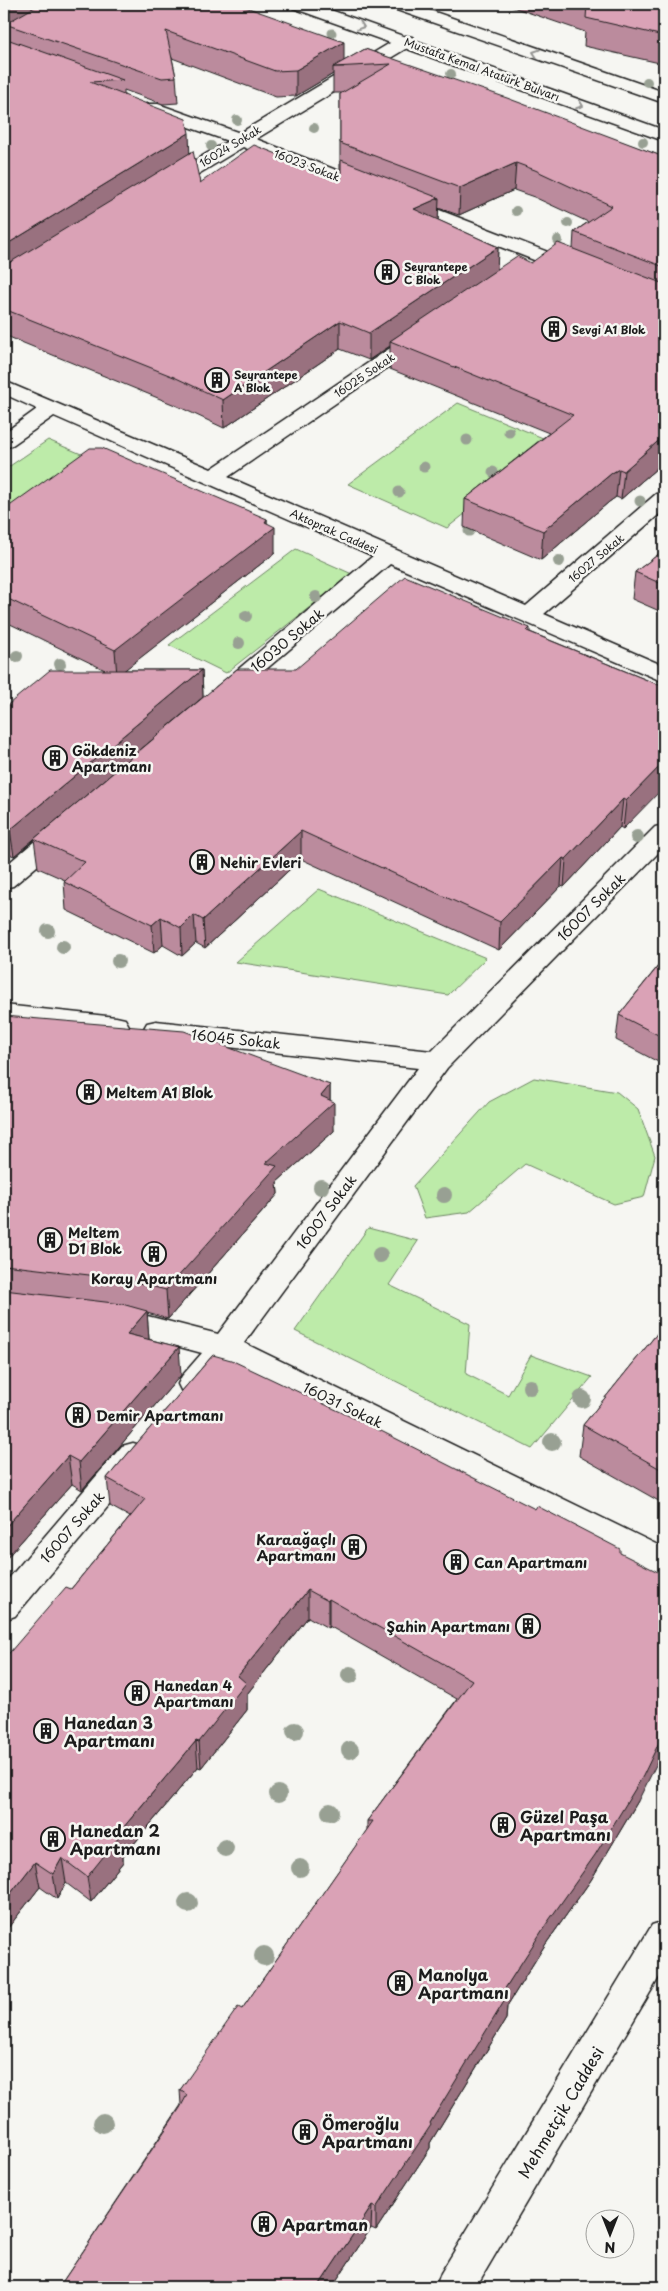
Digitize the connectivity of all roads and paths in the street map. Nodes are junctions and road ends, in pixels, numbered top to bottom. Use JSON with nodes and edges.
{"nodes":[{"id":1,"x":299,"y":4,"type":"edge"},
{"id":2,"x":397,"y":4,"type":"edge"},
{"id":3,"x":406,"y":41,"type":"junction"},
{"id":4,"x":664,"y":98,"type":"edge"},
{"id":5,"x":131,"y":100,"type":"edge"},
{"id":6,"x":664,"y":136,"type":"edge"},
{"id":7,"x":240,"y":139,"type":"junction"},
{"id":8,"x":147,"y":196,"type":"edge"},
{"id":9,"x":594,"y":276,"type":"edge"},
{"id":10,"x":434,"y":328,"type":"edge"},
{"id":11,"x":4,"y":387,"type":"edge"},
{"id":12,"x":52,"y":408,"type":"junction"},
{"id":13,"x":4,"y":442,"type":"edge"},
{"id":14,"x":212,"y":478,"type":"junction"},
{"id":15,"x":664,"y":499,"type":"edge"},
{"id":16,"x":387,"y":555,"type":"junction"},
{"id":17,"x":528,"y":616,"type":"junction"},
{"id":18,"x":664,"y":675,"type":"edge"},
{"id":19,"x":207,"y":708,"type":"edge"},
{"id":20,"x":79,"y":816,"type":"edge"},
{"id":21,"x":664,"y":833,"type":"edge"},
{"id":22,"x":4,"y":880,"type":"edge"},
{"id":23,"x":4,"y":1014,"type":"edge"},
{"id":24,"x":438,"y":1061,"type":"junction"},
{"id":25,"x":87,"y":1315,"type":"edge"},
{"id":26,"x":225,"y":1347,"type":"junction"},
{"id":27,"x":174,"y":1406,"type":"edge"},
{"id":28,"x":149,"y":1436,"type":"edge"},
{"id":29,"x":664,"y":1563,"type":"edge"},
{"id":30,"x":4,"y":1606,"type":"edge"},
{"id":31,"x":664,"y":1937,"type":"edge"},
{"id":32,"x":455,"y":2287,"type":"edge"}],
"edges":[{"from":1,"to":3,"type":"street","name":"Mustafa Kemal Atatürk Bulvarı","one_way":true},
{"from":4,"to":2,"type":"street","one_way":true},
{"from":3,"to":6,"type":"street","name":"Mustafa Kemal Atatürk Bulvarı","one_way":true},
{"from":3,"to":7,"type":"street","name":"16024 Sokak"},
{"from":5,"to":7,"type":"street","name":"16023 Sokak"},
{"from":7,"to":8,"type":"street","name":"16024 Sokak"},
{"from":7,"to":9,"type":"street","name":"16023 Sokak"},
{"from":10,"to":14,"type":"street","name":"16025 Sokak"},
{"from":11,"to":12,"type":"street","name":"Aktoprak Caddesi"},
{"from":12,"to":13,"type":"street"},
{"from":12,"to":14,"type":"street","name":"Aktoprak Caddesi"},
{"from":14,"to":16,"type":"street","name":"Aktoprak Caddesi"},
{"from":15,"to":17,"type":"street","name":"16027 Sokak"},
{"from":16,"to":17,"type":"street","name":"Aktoprak Caddesi"},
{"from":16,"to":19,"type":"street","name":"16030 Sokak"},
{"from":17,"to":18,"type":"street","name":"Aktoprak Caddesi"},
{"from":20,"to":22,"type":"street"},
{"from":21,"to":24,"type":"street","name":"16007 Sokak"},
{"from":23,"to":24,"type":"street","name":"16045 Sokak"},
{"from":24,"to":26,"type":"street","name":"16007 Sokak"},
{"from":25,"to":26,"type":"street","name":"16031 Sokak"},
{"from":26,"to":27,"type":"street","name":"16007 Sokak"},
{"from":26,"to":29,"type":"street","name":"16031 Sokak"},
{"from":28,"to":30,"type":"street","name":"16007 Sokak"},
{"from":31,"to":32,"type":"street","name":"Mehmetçik Caddesi"}]}
